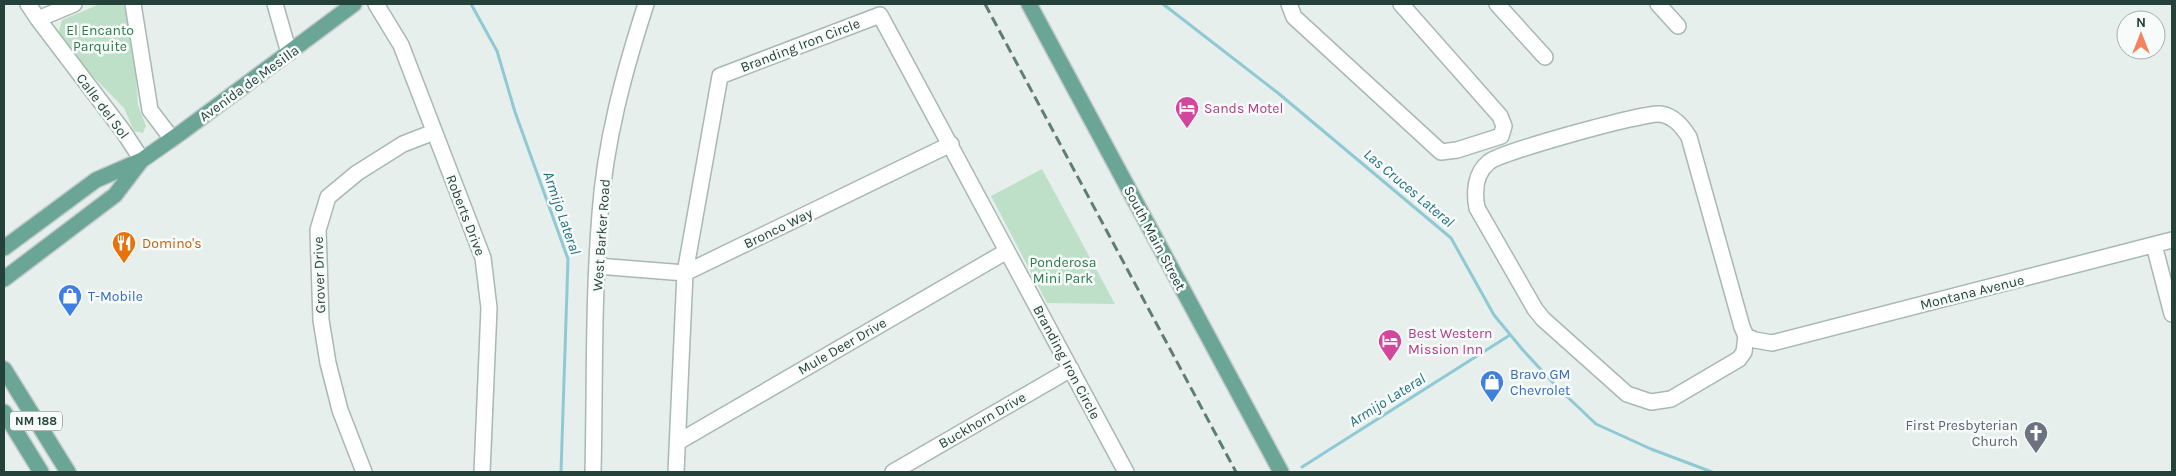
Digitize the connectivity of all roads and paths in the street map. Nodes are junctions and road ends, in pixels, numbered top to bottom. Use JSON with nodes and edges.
{"nodes":[{"id":1,"x":28,"y":4,"type":"edge"},
{"id":2,"x":74,"y":4,"type":"edge"},
{"id":3,"x":133,"y":4,"type":"edge"},
{"id":4,"x":275,"y":4,"type":"edge"},
{"id":5,"x":354,"y":4,"type":"edge"},
{"id":6,"x":376,"y":4,"type":"edge"},
{"id":7,"x":646,"y":4,"type":"edge"},
{"id":8,"x":1029,"y":4,"type":"edge"},
{"id":9,"x":1289,"y":4,"type":"edge"},
{"id":10,"x":1401,"y":4,"type":"edge"},
{"id":11,"x":1497,"y":4,"type":"edge"},
{"id":12,"x":1658,"y":4,"type":"edge"},
{"id":13,"x":38,"y":19,"type":"junction"},
{"id":14,"x":1678,"y":26,"type":"dead end"},
{"id":15,"x":289,"y":53,"type":"junction"},
{"id":16,"x":1545,"y":57,"type":"dead end"},
{"id":17,"x":434,"y":132,"type":"junction"},
{"id":18,"x":172,"y":139,"type":"junction"},
{"id":19,"x":951,"y":144,"type":"junction"},
{"id":20,"x":142,"y":160,"type":"junction"},
{"id":21,"x":2172,"y":240,"type":"edge"},
{"id":22,"x":2154,"y":245,"type":"junction"},
{"id":23,"x":4,"y":248,"type":"edge"},
{"id":24,"x":1006,"y":251,"type":"junction"},
{"id":25,"x":597,"y":266,"type":"junction"},
{"id":26,"x":685,"y":273,"type":"junction"},
{"id":27,"x":4,"y":279,"type":"edge"},
{"id":28,"x":2172,"y":314,"type":"edge"},
{"id":29,"x":1746,"y":336,"type":"junction"},
{"id":30,"x":1071,"y":368,"type":"junction"},
{"id":31,"x":4,"y":369,"type":"edge"},
{"id":32,"x":4,"y":412,"type":"edge"},
{"id":33,"x":678,"y":442,"type":"junction"},
{"id":34,"x":41,"y":472,"type":"edge"},
{"id":35,"x":68,"y":472,"type":"edge"},
{"id":36,"x":364,"y":472,"type":"edge"},
{"id":37,"x":482,"y":472,"type":"edge"},
{"id":38,"x":593,"y":472,"type":"edge"},
{"id":39,"x":676,"y":472,"type":"edge"},
{"id":40,"x":893,"y":472,"type":"edge"},
{"id":41,"x":1126,"y":472,"type":"edge"},
{"id":42,"x":1281,"y":472,"type":"edge"}],
"edges":[{"from":1,"to":13,"type":"street","name":"Calle del Sol"},
{"from":2,"to":13,"type":"street"},
{"from":3,"to":18,"type":"street"},
{"from":4,"to":15,"type":"street"},
{"from":5,"to":15,"type":"main road","name":"Avenida de Mesilla"},
{"from":6,"to":17,"type":"street","name":"Roberts Drive"},
{"from":7,"to":25,"type":"street","name":"West Barker Road"},
{"from":8,"to":42,"type":"main road","name":"South Main Street"},
{"from":9,"to":10,"type":"street"},
{"from":11,"to":16,"type":"street"},
{"from":12,"to":14,"type":"street"},
{"from":13,"to":20,"type":"street","name":"Calle del Sol"},
{"from":15,"to":18,"type":"main road","name":"Avenida de Mesilla"},
{"from":17,"to":36,"type":"street","name":"Grover Drive"},
{"from":17,"to":37,"type":"street","name":"Roberts Drive"},
{"from":18,"to":20,"type":"main road","name":"Avenida de Mesilla"},
{"from":19,"to":24,"type":"street","name":"Branding Iron Circle"},
{"from":19,"to":26,"type":"street","name":"Bronco Way"},
{"from":19,"to":26,"type":"street","name":"Branding Iron Circle"},
{"from":20,"to":23,"type":"main road","name":"Avenida de Mesilla"},
{"from":20,"to":27,"type":"main road","name":"Avenida de Mesilla"},
{"from":21,"to":22,"type":"street","name":"Montana Avenue"},
{"from":22,"to":28,"type":"street"},
{"from":22,"to":29,"type":"street","name":"Montana Avenue"},
{"from":24,"to":30,"type":"street","name":"Branding Iron Circle"},
{"from":24,"to":33,"type":"street","name":"Mule Deer Drive"},
{"from":25,"to":26,"type":"street"},
{"from":25,"to":38,"type":"street","name":"West Barker Road"},
{"from":26,"to":33,"type":"street","name":"Branding Iron Circle"},
{"from":29,"to":29,"type":"street"},
{"from":30,"to":40,"type":"street","name":"Buckhorn Drive"},
{"from":30,"to":41,"type":"street","name":"Branding Iron Circle"},
{"from":31,"to":35,"type":"main road","number":"NM 188"},
{"from":32,"to":34,"type":"main road","number":"NM 188"},
{"from":33,"to":39,"type":"street","name":"Branding Iron Circle"}]}
